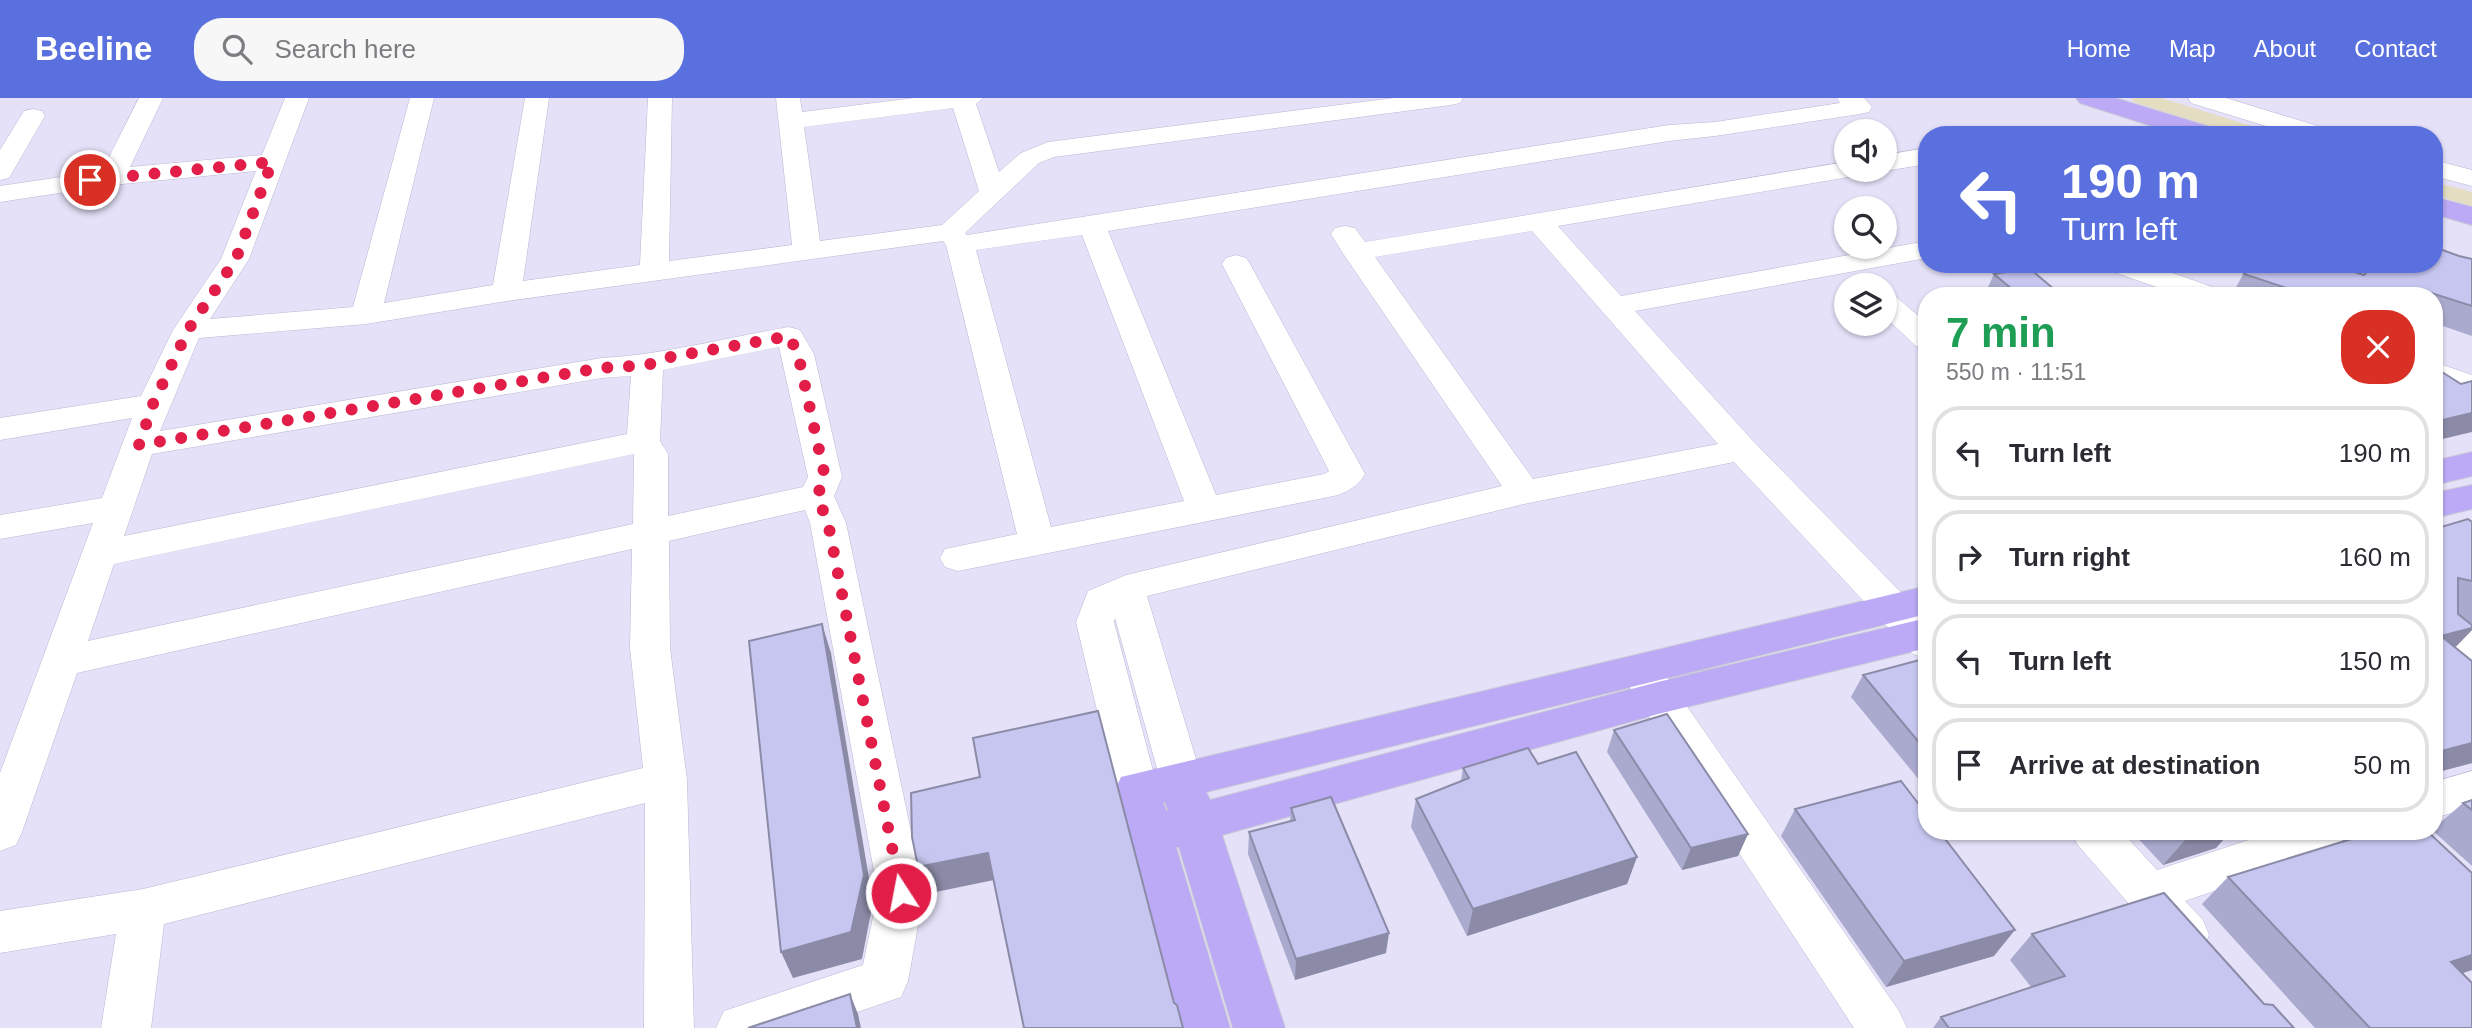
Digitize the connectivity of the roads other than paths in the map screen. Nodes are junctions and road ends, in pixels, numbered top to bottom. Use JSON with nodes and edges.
{"nodes":[{"id":1,"x":151,"y":98,"type":"edge"},
{"id":2,"x":297,"y":98,"type":"edge"},
{"id":3,"x":422,"y":98,"type":"edge"},
{"id":4,"x":537,"y":98,"type":"edge"},
{"id":5,"x":660,"y":98,"type":"edge"},
{"id":6,"x":965,"y":98,"type":"edge"},
{"id":7,"x":1451,"y":98,"type":"edge"},
{"id":8,"x":1849,"y":98,"type":"edge"},
{"id":9,"x":2089,"y":98,"type":"edge"},
{"id":10,"x":2200,"y":98,"type":"edge"},
{"id":11,"x":789,"y":109,"type":"edge"},
{"id":12,"x":33,"y":116,"type":"dead end"},
{"id":13,"x":2179,"y":126,"type":"edge"},
{"id":14,"x":2292,"y":126,"type":"edge"},
{"id":15,"x":1918,"y":158,"type":"edge"},
{"id":16,"x":1897,"y":161,"type":"edge"},
{"id":17,"x":272,"y":162,"type":"junction"},
{"id":18,"x":2443,"y":170,"type":"edge"},
{"id":19,"x":0,"y":172,"type":"edge"},
{"id":20,"x":1834,"y":172,"type":"edge"},
{"id":21,"x":112,"y":177,"type":"junction"},
{"id":22,"x":2472,"y":178,"type":"edge"},
{"id":23,"x":992,"y":191,"type":"junction"},
{"id":24,"x":0,"y":194,"type":"edge"},
{"id":25,"x":2443,"y":208,"type":"edge"},
{"id":26,"x":2472,"y":216,"type":"edge"},
{"id":27,"x":1539,"y":222,"type":"junction"},
{"id":28,"x":1092,"y":225,"type":"junction"},
{"id":29,"x":955,"y":238,"type":"junction"},
{"id":30,"x":1918,"y":250,"type":"edge"},
{"id":31,"x":807,"y":251,"type":"junction"},
{"id":32,"x":1841,"y":263,"type":"junction"},
{"id":33,"x":1236,"y":264,"type":"dead end"},
{"id":34,"x":654,"y":272,"type":"junction"},
{"id":35,"x":1852,"y":273,"type":"edge"},
{"id":36,"x":2144,"y":273,"type":"edge"},
{"id":37,"x":2185,"y":287,"type":"edge"},
{"id":38,"x":507,"y":292,"type":"junction"},
{"id":39,"x":1616,"y":306,"type":"junction"},
{"id":40,"x":1897,"y":313,"type":"edge"},
{"id":41,"x":366,"y":316,"type":"junction"},
{"id":42,"x":188,"y":330,"type":"junction"},
{"id":43,"x":1918,"y":331,"type":"edge"},
{"id":44,"x":648,"y":365,"type":"junction"},
{"id":45,"x":2443,"y":375,"type":"edge"},
{"id":46,"x":2472,"y":386,"type":"edge"},
{"id":47,"x":153,"y":404,"type":"junction"},
{"id":48,"x":0,"y":429,"type":"edge"},
{"id":49,"x":643,"y":441,"type":"junction"},
{"id":50,"x":139,"y":445,"type":"junction"},
{"id":51,"x":1742,"y":450,"type":"junction"},
{"id":52,"x":2472,"y":464,"type":"edge"},
{"id":53,"x":2443,"y":471,"type":"edge"},
{"id":54,"x":1524,"y":492,"type":"junction"},
{"id":55,"x":817,"y":496,"type":"junction"},
{"id":56,"x":2472,"y":497,"type":"edge"},
{"id":57,"x":2443,"y":504,"type":"edge"},
{"id":58,"x":117,"y":507,"type":"junction"},
{"id":59,"x":1204,"y":508,"type":"junction"},
{"id":60,"x":0,"y":527,"type":"edge"},
{"id":61,"x":651,"y":532,"type":"junction"},
{"id":62,"x":1038,"y":544,"type":"junction"},
{"id":63,"x":100,"y":554,"type":"junction"},
{"id":64,"x":958,"y":558,"type":"dead end"},
{"id":65,"x":1918,"y":623,"type":"edge"},
{"id":66,"x":1918,"y":624,"type":"edge"},
{"id":67,"x":2443,"y":629,"type":"edge"},
{"id":68,"x":2472,"y":650,"type":"edge"},
{"id":69,"x":61,"y":662,"type":"junction"},
{"id":70,"x":1649,"y":684,"type":"junction"},
{"id":71,"x":666,"y":780,"type":"junction"},
{"id":72,"x":2472,"y":789,"type":"edge"},
{"id":73,"x":2443,"y":797,"type":"edge"},
{"id":74,"x":1171,"y":798,"type":"junction"},
{"id":75,"x":0,"y":832,"type":"edge"},
{"id":76,"x":2101,"y":840,"type":"edge"},
{"id":77,"x":2306,"y":840,"type":"edge"},
{"id":78,"x":2149,"y":893,"type":"junction"},
{"id":79,"x":143,"y":909,"type":"junction"},
{"id":80,"x":0,"y":932,"type":"edge"},
{"id":81,"x":2214,"y":966,"type":"edge"},
{"id":82,"x":126,"y":1028,"type":"edge"},
{"id":83,"x":669,"y":1028,"type":"edge"},
{"id":84,"x":741,"y":1028,"type":"edge"},
{"id":85,"x":1204,"y":1028,"type":"edge"},
{"id":86,"x":1259,"y":1028,"type":"edge"},
{"id":87,"x":1882,"y":1028,"type":"edge"}],
"edges":[{"from":1,"to":21,"type":"street"},
{"from":2,"to":17,"type":"street"},
{"from":3,"to":41,"type":"street"},
{"from":4,"to":38,"type":"street"},
{"from":5,"to":34,"type":"street"},
{"from":6,"to":11,"type":"street"},
{"from":6,"to":23,"type":"street"},
{"from":7,"to":23,"type":"street"},
{"from":8,"to":28,"type":"street"},
{"from":9,"to":13,"type":"main road"},
{"from":10,"to":14,"type":"street"},
{"from":11,"to":31,"type":"street"},
{"from":12,"to":19,"type":"street"},
{"from":15,"to":16,"type":"street"},
{"from":17,"to":21,"type":"street"},
{"from":17,"to":42,"type":"street"},
{"from":18,"to":22,"type":"street"},
{"from":20,"to":27,"type":"street"},
{"from":21,"to":24,"type":"street"},
{"from":23,"to":29,"type":"street"},
{"from":25,"to":26,"type":"main road"},
{"from":27,"to":39,"type":"street"},
{"from":27,"to":54,"type":"street"},
{"from":28,"to":29,"type":"street"},
{"from":28,"to":59,"type":"street"},
{"from":29,"to":31,"type":"street"},
{"from":29,"to":62,"type":"street"},
{"from":30,"to":32,"type":"street"},
{"from":31,"to":34,"type":"street"},
{"from":32,"to":35,"type":"street"},
{"from":32,"to":39,"type":"street"},
{"from":33,"to":59,"type":"street"},
{"from":34,"to":38,"type":"street"},
{"from":36,"to":37,"type":"street"},
{"from":38,"to":41,"type":"street"},
{"from":39,"to":51,"type":"street"},
{"from":40,"to":43,"type":"street"},
{"from":41,"to":42,"type":"street"},
{"from":42,"to":47,"type":"street"},
{"from":44,"to":49,"type":"street"},
{"from":44,"to":50,"type":"street"},
{"from":44,"to":55,"type":"street"},
{"from":45,"to":46,"type":"street"},
{"from":47,"to":48,"type":"street"},
{"from":47,"to":50,"type":"street"},
{"from":49,"to":61,"type":"street"},
{"from":49,"to":63,"type":"street"},
{"from":50,"to":58,"type":"street"},
{"from":51,"to":54,"type":"street"},
{"from":51,"to":65,"type":"street"},
{"from":52,"to":53,"type":"main road"},
{"from":54,"to":74,"type":"street"},
{"from":55,"to":61,"type":"street"},
{"from":55,"to":84,"type":"street"},
{"from":56,"to":57,"type":"main road"},
{"from":58,"to":60,"type":"street"},
{"from":58,"to":63,"type":"street"},
{"from":59,"to":62,"type":"street"},
{"from":61,"to":69,"type":"street"},
{"from":61,"to":71,"type":"street"},
{"from":62,"to":64,"type":"street"},
{"from":63,"to":69,"type":"street"},
{"from":66,"to":70,"type":"main road"},
{"from":67,"to":68,"type":"street"},
{"from":69,"to":75,"type":"street"},
{"from":70,"to":74,"type":"main road"},
{"from":70,"to":87,"type":"street"},
{"from":71,"to":79,"type":"street"},
{"from":71,"to":83,"type":"street"},
{"from":72,"to":73,"type":"street"},
{"from":74,"to":85,"type":"main road"},
{"from":74,"to":86,"type":"main road"},
{"from":76,"to":78,"type":"street"},
{"from":77,"to":78,"type":"street"},
{"from":78,"to":81,"type":"street"},
{"from":79,"to":80,"type":"street"},
{"from":79,"to":82,"type":"street"}]}
